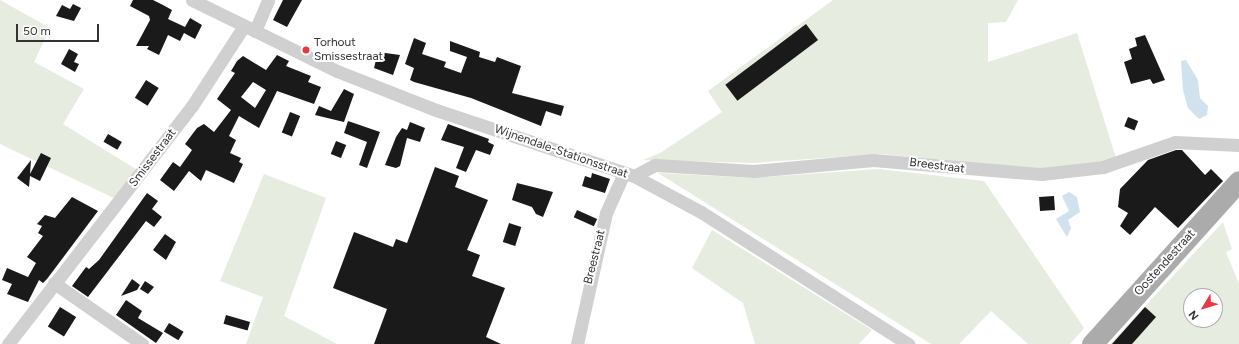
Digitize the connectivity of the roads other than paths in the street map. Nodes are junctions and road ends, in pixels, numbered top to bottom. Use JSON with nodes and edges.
{"nodes":[{"id":1,"x":192,"y":0,"type":"edge"},
{"id":2,"x":268,"y":0,"type":"edge"},
{"id":3,"x":249,"y":29,"type":"junction"},
{"id":4,"x":1239,"y":145,"type":"edge"},
{"id":5,"x":629,"y":174,"type":"junction"},
{"id":6,"x":1239,"y":181,"type":"edge"},
{"id":7,"x":54,"y":283,"type":"junction"},
{"id":8,"x":8,"y":344,"type":"edge"},
{"id":9,"x":142,"y":344,"type":"edge"},
{"id":10,"x":577,"y":344,"type":"edge"},
{"id":11,"x":908,"y":344,"type":"edge"},
{"id":12,"x":1092,"y":344,"type":"edge"}],
"edges":[{"from":1,"to":3,"type":"street","name":"Wijnendale-Stationsstraat"},
{"from":2,"to":3,"type":"street","name":"Smissestraat"},
{"from":3,"to":5,"type":"street","name":"Wijnendale-Stationsstraat"},
{"from":3,"to":7,"type":"street","name":"Smissestraat"},
{"from":4,"to":5,"type":"street","name":"Breestraat"},
{"from":5,"to":10,"type":"street","name":"Breestraat"},
{"from":5,"to":11,"type":"street","name":"Wijnendale-Stationsstraat"},
{"from":6,"to":12,"type":"main road","name":"Oostendestraat"},
{"from":7,"to":8,"type":"street","name":"Smissestraat"},
{"from":7,"to":9,"type":"street"}]}
